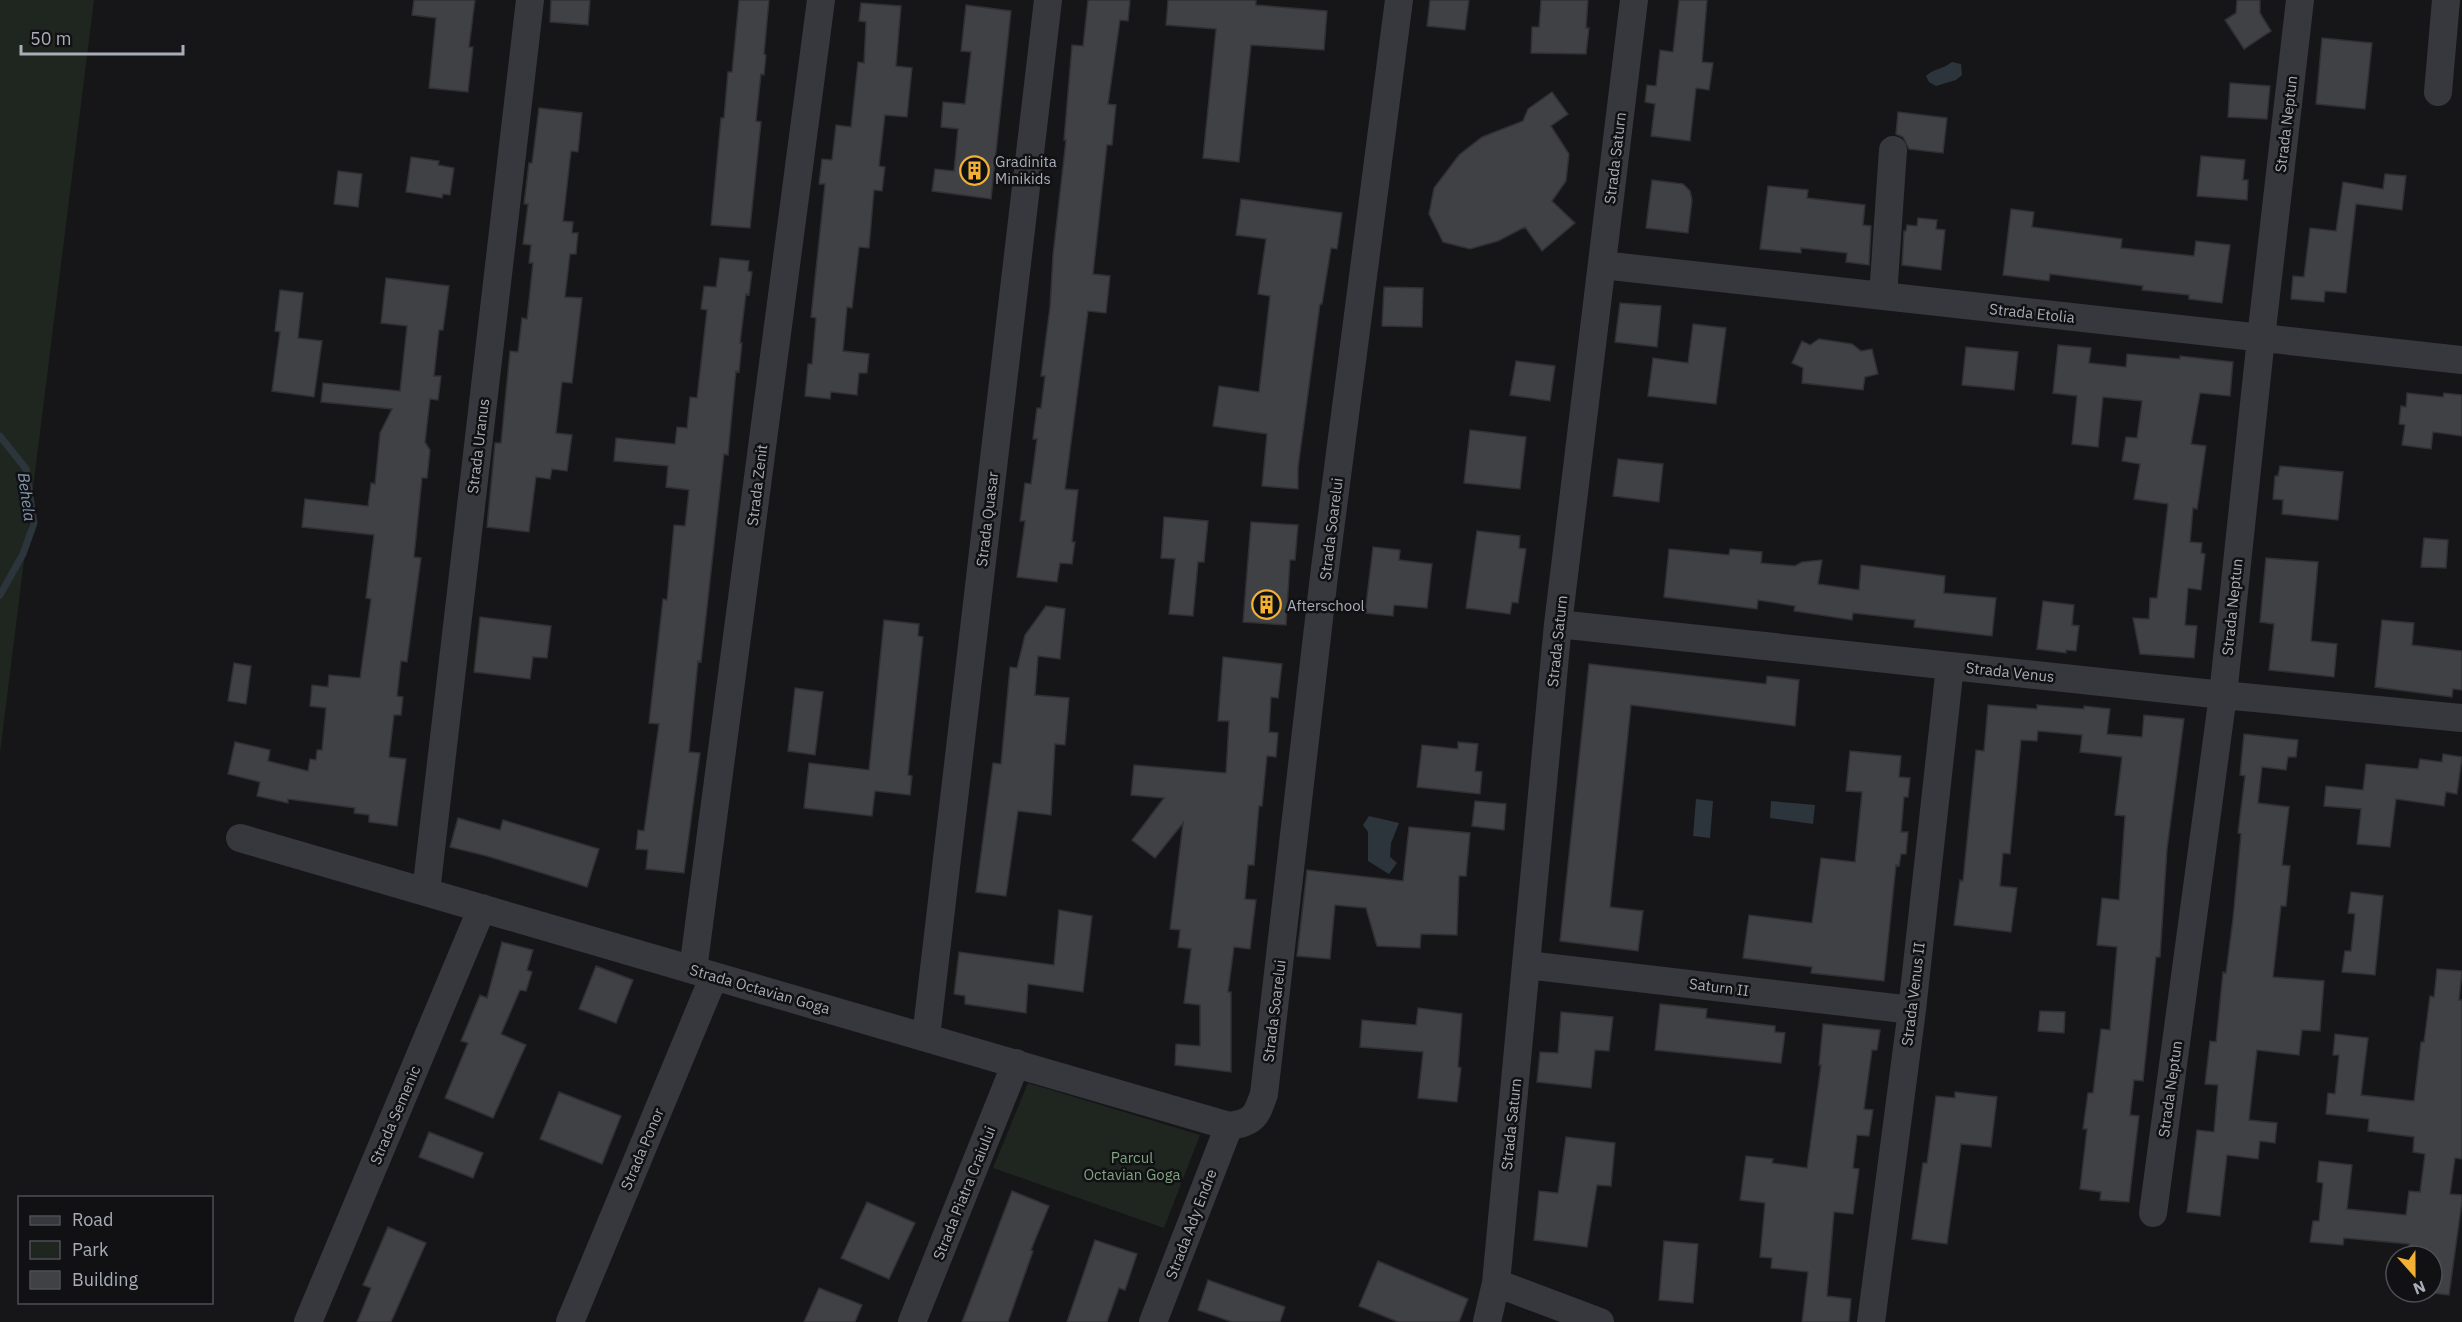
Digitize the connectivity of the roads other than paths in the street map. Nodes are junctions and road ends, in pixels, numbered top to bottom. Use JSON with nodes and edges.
{"nodes":[{"id":1,"x":530,"y":0,"type":"edge"},
{"id":2,"x":821,"y":0,"type":"edge"},
{"id":3,"x":1048,"y":0,"type":"edge"},
{"id":4,"x":1399,"y":0,"type":"edge"},
{"id":5,"x":1634,"y":0,"type":"edge"},
{"id":6,"x":2300,"y":0,"type":"edge"},
{"id":7,"x":2446,"y":0,"type":"edge"},
{"id":8,"x":2438,"y":92,"type":"dead end"},
{"id":9,"x":1893,"y":150,"type":"dead end"},
{"id":10,"x":1602,"y":265,"type":"junction"},
{"id":11,"x":1883,"y":296,"type":"junction"},
{"id":12,"x":2261,"y":338,"type":"junction"},
{"id":13,"x":2462,"y":360,"type":"edge"},
{"id":14,"x":1558,"y":624,"type":"junction"},
{"id":15,"x":1950,"y":666,"type":"junction"},
{"id":16,"x":2223,"y":695,"type":"junction"},
{"id":17,"x":2462,"y":718,"type":"edge"},
{"id":18,"x":240,"y":838,"type":"dead end"},
{"id":19,"x":426,"y":892,"type":"junction"},
{"id":20,"x":482,"y":908,"type":"junction"},
{"id":21,"x":1527,"y":965,"type":"junction"},
{"id":22,"x":704,"y":973,"type":"junction"},
{"id":23,"x":1912,"y":1010,"type":"junction"},
{"id":24,"x":926,"y":1037,"type":"junction"},
{"id":25,"x":1016,"y":1063,"type":"junction"},
{"id":26,"x":1229,"y":1126,"type":"junction"},
{"id":27,"x":2153,"y":1213,"type":"dead end"},
{"id":28,"x":1496,"y":1283,"type":"junction"},
{"id":29,"x":308,"y":1322,"type":"edge"},
{"id":30,"x":570,"y":1322,"type":"edge"},
{"id":31,"x":912,"y":1322,"type":"edge"},
{"id":32,"x":1153,"y":1322,"type":"edge"},
{"id":33,"x":1487,"y":1322,"type":"edge"},
{"id":34,"x":1600,"y":1322,"type":"edge"},
{"id":35,"x":1871,"y":1322,"type":"edge"}],
"edges":[{"from":1,"to":19,"type":"street","name":"Strada Uranus"},
{"from":2,"to":22,"type":"street","name":"Strada Zenit"},
{"from":3,"to":24,"type":"street","name":"Strada Quasar"},
{"from":4,"to":26,"type":"street","name":"Strada Soarelui"},
{"from":5,"to":10,"type":"street","name":"Strada Saturn"},
{"from":6,"to":12,"type":"street","name":"Strada Neptun"},
{"from":7,"to":8,"type":"street"},
{"from":9,"to":11,"type":"street"},
{"from":10,"to":11,"type":"street","name":"Strada Etolia"},
{"from":10,"to":14,"type":"street","name":"Strada Saturn"},
{"from":11,"to":12,"type":"street","name":"Strada Etolia"},
{"from":12,"to":13,"type":"street","name":"Strada Etolia"},
{"from":12,"to":16,"type":"street","name":"Strada Neptun"},
{"from":14,"to":15,"type":"street","name":"Strada Venus"},
{"from":14,"to":21,"type":"street","name":"Strada Saturn"},
{"from":15,"to":16,"type":"street","name":"Strada Venus"},
{"from":15,"to":23,"type":"street","name":"Strada Venus II"},
{"from":16,"to":17,"type":"street","name":"Strada Venus"},
{"from":16,"to":27,"type":"street","name":"Strada Neptun"},
{"from":18,"to":19,"type":"street","name":"Strada Octavian Goga"},
{"from":19,"to":20,"type":"street","name":"Strada Octavian Goga"},
{"from":20,"to":22,"type":"street","name":"Strada Octavian Goga"},
{"from":20,"to":29,"type":"street","name":"Strada Semenic"},
{"from":21,"to":23,"type":"street","name":"Saturn II"},
{"from":21,"to":28,"type":"street","name":"Strada Saturn"},
{"from":22,"to":24,"type":"street","name":"Strada Octavian Goga"},
{"from":22,"to":30,"type":"street","name":"Strada Ponor"},
{"from":23,"to":35,"type":"street","name":"Strada Venus II"},
{"from":24,"to":25,"type":"street","name":"Strada Octavian Goga"},
{"from":25,"to":26,"type":"street","name":"Strada Octavian Goga"},
{"from":25,"to":31,"type":"street","name":"Strada Piatra Craiului"},
{"from":26,"to":32,"type":"street","name":"Strada Ady Endre"},
{"from":28,"to":33,"type":"street","name":"Strada Saturn"},
{"from":28,"to":34,"type":"street"}]}
